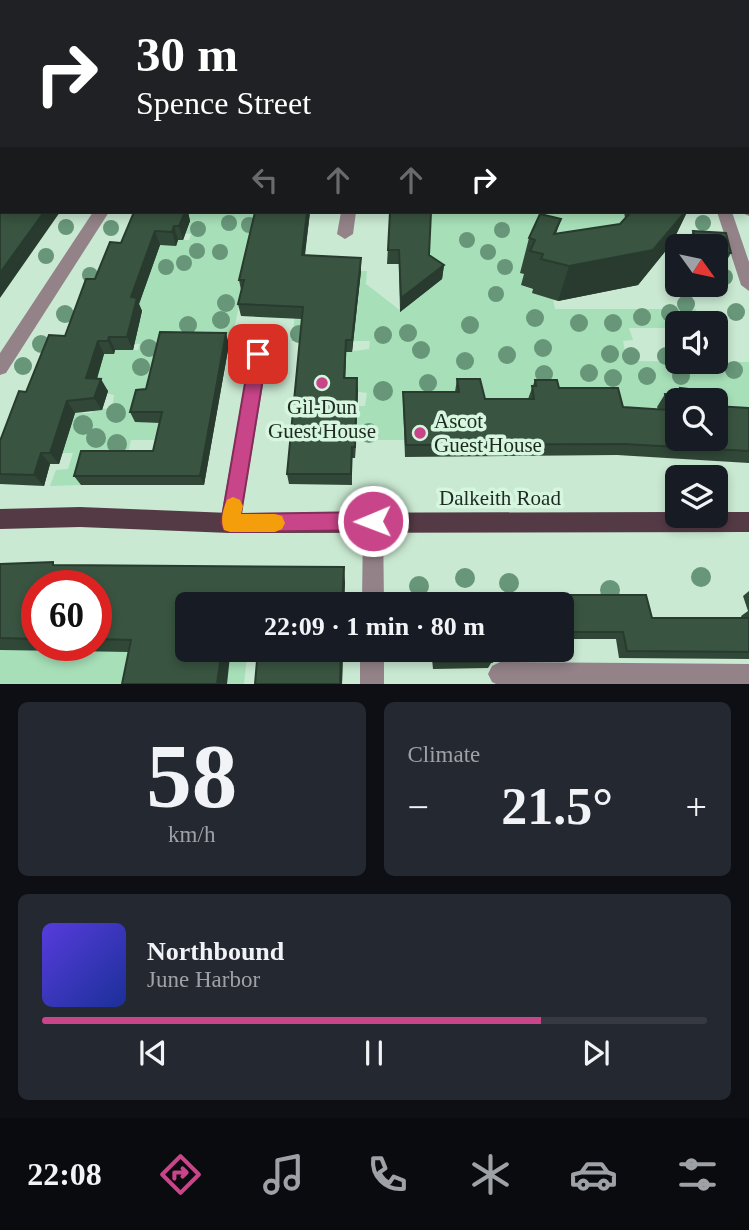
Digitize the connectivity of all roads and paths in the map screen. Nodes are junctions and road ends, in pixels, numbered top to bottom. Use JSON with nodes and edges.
{"nodes":[{"id":1,"x":100,"y":214,"type":"edge"},
{"id":2,"x":348,"y":214,"type":"edge"},
{"id":3,"x":725,"y":214,"type":"edge"},
{"id":4,"x":345,"y":234,"type":"dead end"},
{"id":5,"x":749,"y":285,"type":"edge"},
{"id":6,"x":258,"y":354,"type":"dead end"},
{"id":7,"x":0,"y":368,"type":"edge"},
{"id":8,"x":0,"y":519,"type":"edge"},
{"id":9,"x":373,"y":521,"type":"junction"},
{"id":10,"x":749,"y":522,"type":"edge"},
{"id":11,"x":230,"y":523,"type":"junction"},
{"id":12,"x":373,"y":592,"type":"edge"},
{"id":13,"x":372,"y":662,"type":"edge"},
{"id":14,"x":500,"y":674,"type":"dead end"},
{"id":15,"x":749,"y":676,"type":"edge"},
{"id":16,"x":372,"y":684,"type":"edge"}],
"edges":[{"from":1,"to":7,"type":"street"},
{"from":2,"to":4,"type":"street"},
{"from":3,"to":5,"type":"street"},
{"from":6,"to":11,"type":"street"},
{"from":8,"to":11,"type":"main road","name":"Dalkeith Road"},
{"from":9,"to":10,"type":"main road","name":"Dalkeith Road"},
{"from":9,"to":11,"type":"main road","name":"Dalkeith Road"},
{"from":9,"to":12,"type":"street"},
{"from":13,"to":16,"type":"street"},
{"from":14,"to":15,"type":"street"}]}
